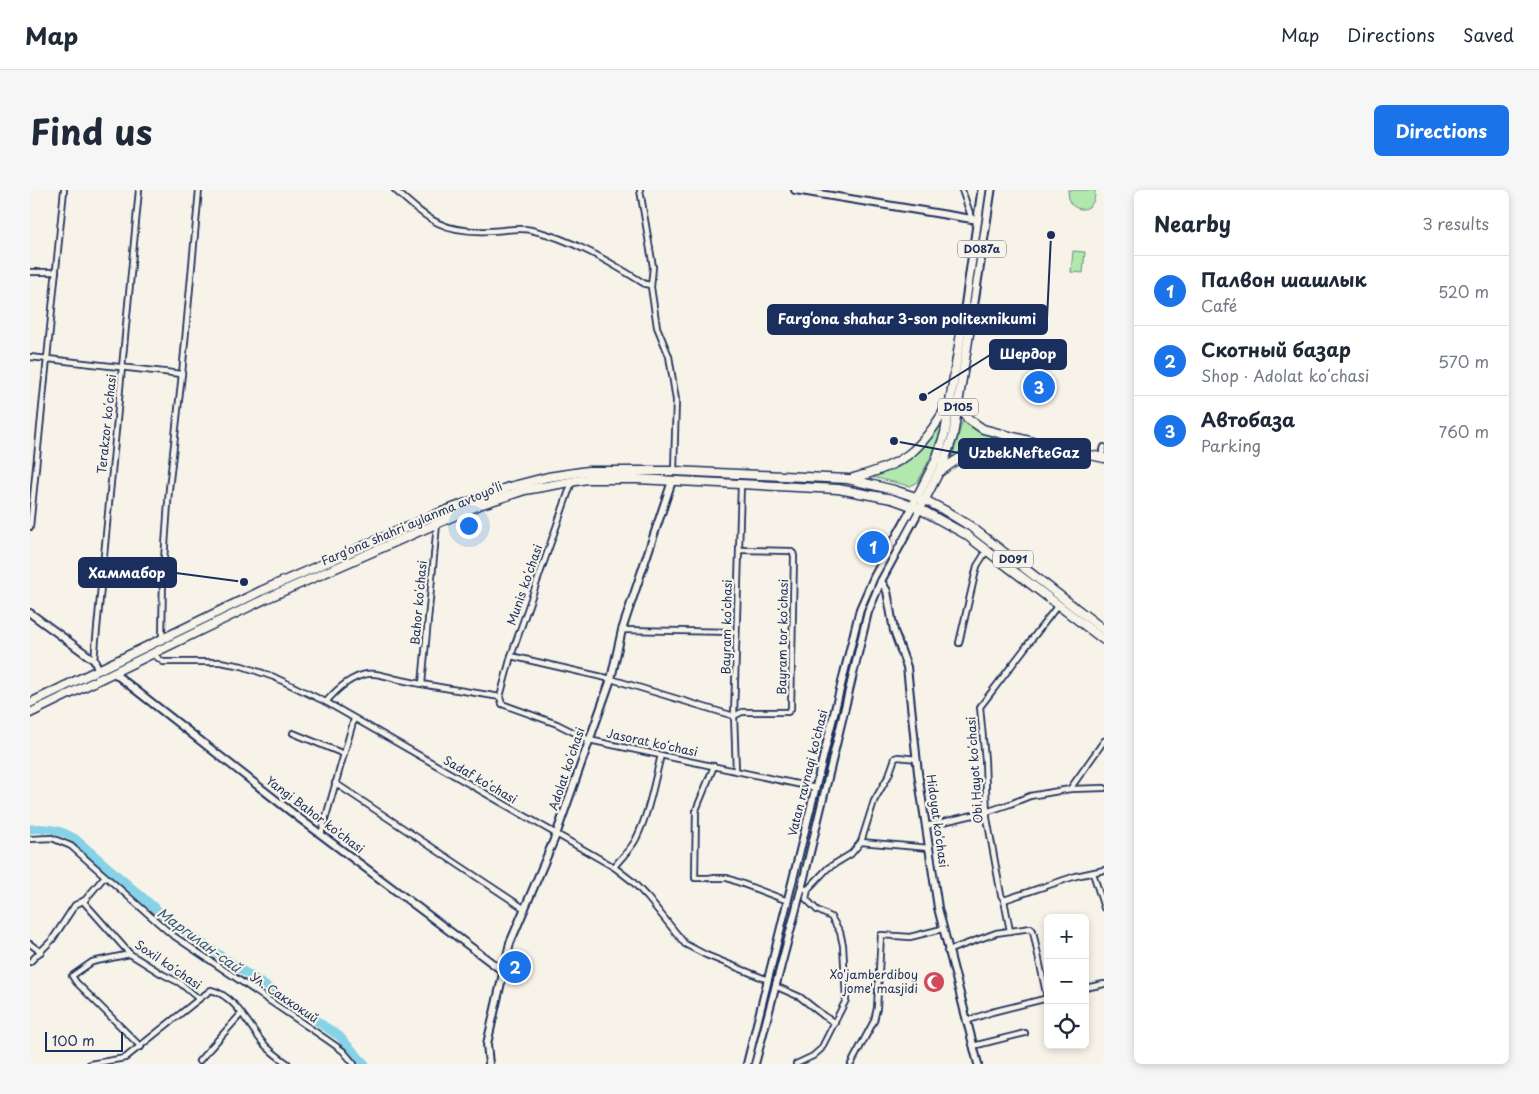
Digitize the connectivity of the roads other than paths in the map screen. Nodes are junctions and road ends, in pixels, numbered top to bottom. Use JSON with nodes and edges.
{"nodes":[{"id":1,"x":64,"y":190,"type":"edge"},
{"id":2,"x":139,"y":190,"type":"edge"},
{"id":3,"x":198,"y":190,"type":"edge"},
{"id":4,"x":395,"y":190,"type":"edge"},
{"id":5,"x":640,"y":190,"type":"edge"},
{"id":6,"x":795,"y":190,"type":"edge"},
{"id":7,"x":962,"y":190,"type":"edge"},
{"id":8,"x":982,"y":190,"type":"edge"},
{"id":9,"x":991,"y":190,"type":"edge"},
{"id":10,"x":975,"y":220,"type":"junction"},
{"id":11,"x":30,"y":272,"type":"edge"},
{"id":12,"x":56,"y":272,"type":"junction"},
{"id":13,"x":651,"y":285,"type":"junction"},
{"id":14,"x":969,"y":309,"type":"junction"},
{"id":15,"x":30,"y":357,"type":"edge"},
{"id":16,"x":48,"y":358,"type":"junction"},
{"id":17,"x":123,"y":367,"type":"junction"},
{"id":18,"x":182,"y":374,"type":"junction"},
{"id":19,"x":955,"y":401,"type":"junction"},
{"id":20,"x":1045,"y":445,"type":"junction"},
{"id":21,"x":1104,"y":446,"type":"edge"},
{"id":22,"x":1103,"y":458,"type":"edge"},
{"id":23,"x":674,"y":471,"type":"junction"},
{"id":24,"x":940,"y":472,"type":"junction"},
{"id":25,"x":848,"y":479,"type":"junction"},
{"id":26,"x":672,"y":480,"type":"junction"},
{"id":27,"x":572,"y":481,"type":"junction"},
{"id":28,"x":741,"y":484,"type":"junction"},
{"id":29,"x":921,"y":499,"type":"junction"},
{"id":30,"x":917,"y":507,"type":"junction"},
{"id":31,"x":437,"y":524,"type":"junction"},
{"id":32,"x":30,"y":527,"type":"edge"},
{"id":33,"x":739,"y":550,"type":"junction"},
{"id":34,"x":987,"y":550,"type":"junction"},
{"id":35,"x":335,"y":559,"type":"junction"},
{"id":36,"x":339,"y":567,"type":"junction"},
{"id":37,"x":881,"y":581,"type":"junction"},
{"id":38,"x":1058,"y":605,"type":"junction"},
{"id":39,"x":30,"y":613,"type":"edge"},
{"id":40,"x":622,"y":630,"type":"junction"},
{"id":41,"x":1104,"y":630,"type":"edge"},
{"id":42,"x":736,"y":632,"type":"junction"},
{"id":43,"x":162,"y":640,"type":"junction"},
{"id":44,"x":1104,"y":640,"type":"edge"},
{"id":45,"x":959,"y":643,"type":"dead end"},
{"id":46,"x":153,"y":654,"type":"junction"},
{"id":47,"x":511,"y":656,"type":"junction"},
{"id":48,"x":94,"y":660,"type":"junction"},
{"id":49,"x":99,"y":670,"type":"junction"},
{"id":50,"x":114,"y":673,"type":"junction"},
{"id":51,"x":611,"y":679,"type":"junction"},
{"id":52,"x":422,"y":684,"type":"junction"},
{"id":53,"x":500,"y":697,"type":"junction"},
{"id":54,"x":326,"y":702,"type":"junction"},
{"id":55,"x":30,"y":703,"type":"edge"},
{"id":56,"x":30,"y":713,"type":"edge"},
{"id":57,"x":734,"y":716,"type":"junction"},
{"id":58,"x":354,"y":719,"type":"junction"},
{"id":59,"x":293,"y":733,"type":"dead end"},
{"id":60,"x":589,"y":740,"type":"junction"},
{"id":61,"x":1104,"y":741,"type":"edge"},
{"id":62,"x":344,"y":754,"type":"junction"},
{"id":63,"x":661,"y":755,"type":"junction"},
{"id":64,"x":917,"y":759,"type":"junction"},
{"id":65,"x":714,"y":766,"type":"junction"},
{"id":66,"x":736,"y":770,"type":"junction"},
{"id":67,"x":335,"y":783,"type":"junction"},
{"id":68,"x":816,"y":788,"type":"junction"},
{"id":69,"x":1104,"y":788,"type":"edge"},
{"id":70,"x":1070,"y":789,"type":"junction"},
{"id":71,"x":986,"y":812,"type":"junction"},
{"id":72,"x":926,"y":826,"type":"junction"},
{"id":73,"x":320,"y":834,"type":"junction"},
{"id":74,"x":556,"y":835,"type":"junction"},
{"id":75,"x":30,"y":839,"type":"edge"},
{"id":76,"x":861,"y":842,"type":"junction"},
{"id":77,"x":929,"y":848,"type":"junction"},
{"id":78,"x":614,"y":867,"type":"junction"},
{"id":79,"x":1104,"y":870,"type":"edge"},
{"id":80,"x":1093,"y":872,"type":"junction"},
{"id":81,"x":106,"y":876,"type":"junction"},
{"id":82,"x":804,"y":889,"type":"junction"},
{"id":83,"x":1004,"y":900,"type":"junction"},
{"id":84,"x":83,"y":901,"type":"junction"},
{"id":85,"x":788,"y":901,"type":"junction"},
{"id":86,"x":526,"y":908,"type":"junction"},
{"id":87,"x":1104,"y":908,"type":"edge"},
{"id":88,"x":942,"y":929,"type":"junction"},
{"id":89,"x":1010,"y":931,"type":"junction"},
{"id":90,"x":30,"y":944,"type":"edge"},
{"id":91,"x":947,"y":951,"type":"junction"},
{"id":92,"x":41,"y":952,"type":"junction"},
{"id":93,"x":130,"y":954,"type":"junction"},
{"id":94,"x":30,"y":962,"type":"edge"},
{"id":95,"x":772,"y":966,"type":"junction"},
{"id":96,"x":780,"y":968,"type":"junction"},
{"id":97,"x":504,"y":972,"type":"junction"},
{"id":98,"x":768,"y":980,"type":"junction"},
{"id":99,"x":1044,"y":984,"type":"edge"},
{"id":100,"x":1104,"y":984,"type":"edge"},
{"id":101,"x":775,"y":986,"type":"junction"},
{"id":102,"x":1089,"y":987,"type":"edge"},
{"id":103,"x":199,"y":999,"type":"junction"},
{"id":104,"x":1044,"y":999,"type":"edge"},
{"id":105,"x":241,"y":1014,"type":"junction"},
{"id":106,"x":966,"y":1021,"type":"junction"},
{"id":107,"x":835,"y":1023,"type":"junction"},
{"id":108,"x":1024,"y":1033,"type":"dead end"},
{"id":109,"x":973,"y":1046,"type":"junction"},
{"id":110,"x":141,"y":1047,"type":"junction"},
{"id":111,"x":199,"y":1061,"type":"dead end"},
{"id":112,"x":90,"y":1064,"type":"edge"},
{"id":113,"x":288,"y":1064,"type":"edge"},
{"id":114,"x":354,"y":1064,"type":"edge"},
{"id":115,"x":489,"y":1064,"type":"edge"},
{"id":116,"x":747,"y":1064,"type":"edge"},
{"id":117,"x":756,"y":1064,"type":"edge"},
{"id":118,"x":796,"y":1064,"type":"edge"},
{"id":119,"x":851,"y":1064,"type":"edge"},
{"id":120,"x":978,"y":1064,"type":"edge"}],
"edges":[{"from":1,"to":12,"type":"street"},
{"from":2,"to":17,"type":"street","name":"Terakzor koʻchasi"},
{"from":3,"to":18,"type":"street"},
{"from":4,"to":13,"type":"street"},
{"from":5,"to":13,"type":"street"},
{"from":6,"to":10,"type":"street"},
{"from":7,"to":10,"type":"street"},
{"from":8,"to":10,"type":"main road","number":"D087a"},
{"from":9,"to":14,"type":"main road","number":"D087a"},
{"from":10,"to":14,"type":"main road","number":"D087a"},
{"from":11,"to":12,"type":"street"},
{"from":12,"to":16,"type":"street"},
{"from":13,"to":23,"type":"street"},
{"from":14,"to":19,"type":"highway","number":"D105"},
{"from":15,"to":16,"type":"street"},
{"from":16,"to":17,"type":"street"},
{"from":16,"to":32,"type":"street"},
{"from":17,"to":18,"type":"street"},
{"from":17,"to":48,"type":"street","name":"Terakzor koʻchasi"},
{"from":18,"to":43,"type":"street"},
{"from":19,"to":20,"type":"highway","number":"D105"},
{"from":19,"to":24,"type":"highway","number":"D105"},
{"from":19,"to":25,"type":"highway","number":"D105"},
{"from":19,"to":29,"type":"highway","number":"D105"},
{"from":20,"to":22,"type":"highway","number":"D105"},
{"from":20,"to":24,"type":"highway","number":"D105"},
{"from":21,"to":22,"type":"street"},
{"from":23,"to":25,"type":"highway","name":"Farg‘ona shahri aylanma avtoyo‘li","number":"D105"},
{"from":23,"to":35,"type":"highway","name":"Farg‘ona shahri aylanma avtoyo‘li","number":"D105"},
{"from":24,"to":29,"type":"highway","number":"D105"},
{"from":25,"to":29,"type":"highway","name":"Farg‘ona shahri aylanma avtoyo‘li","number":"D105"},
{"from":26,"to":27,"type":"highway","name":"Farg‘ona shahri aylanma avtoyo‘li"},
{"from":26,"to":28,"type":"highway","name":"Farg‘ona shahri aylanma avtoyo‘li"},
{"from":26,"to":40,"type":"street","name":"Adolat koʻchasi"},
{"from":27,"to":31,"type":"highway","name":"Farg‘ona shahri aylanma avtoyo‘li"},
{"from":27,"to":47,"type":"street","name":"Munis koʻchasi"},
{"from":28,"to":30,"type":"highway","name":"Farg‘ona shahri aylanma avtoyo‘li"},
{"from":28,"to":33,"type":"street","name":"Bayram koʻchasi"},
{"from":29,"to":30,"type":"highway","name":"Vatan ravnaqi ko'chasi"},
{"from":29,"to":41,"type":"highway","number":"D091"},
{"from":30,"to":34,"type":"highway","number":"D091"},
{"from":30,"to":37,"type":"street","name":"Vatan ravnaqi ko'chasi"},
{"from":30,"to":68,"type":"street","name":"Vatan ravnaqi ko'chasi"},
{"from":31,"to":36,"type":"highway","name":"Farg‘ona shahri aylanma avtoyo‘li"},
{"from":31,"to":52,"type":"street","name":"Bahor koʻchasi"},
{"from":33,"to":42,"type":"street","name":"Bayram koʻchasi"},
{"from":33,"to":57,"type":"street","name":"Bayram tor koʻchasi"},
{"from":34,"to":38,"type":"highway","number":"D091"},
{"from":34,"to":45,"type":"street"},
{"from":35,"to":36,"type":"highway"},
{"from":35,"to":43,"type":"highway","name":"Farg‘ona shahri aylanma avtoyo‘li","number":"D105"},
{"from":36,"to":46,"type":"highway","name":"Farg‘ona shahri aylanma avtoyo‘li"},
{"from":37,"to":64,"type":"street","name":"Hidoyat ko'chasi"},
{"from":37,"to":82,"type":"street","name":"Vatan ravnaqi ko'chasi"},
{"from":38,"to":44,"type":"highway","number":"D091"},
{"from":38,"to":71,"type":"street","name":"Obi Hayot koʻchasi"},
{"from":39,"to":48,"type":"street"},
{"from":40,"to":42,"type":"street"},
{"from":40,"to":51,"type":"street","name":"Adolat koʻchasi"},
{"from":42,"to":57,"type":"street","name":"Bayram koʻchasi"},
{"from":43,"to":49,"type":"highway","name":"Farg‘ona shahri aylanma avtoyo‘li","number":"D105"},
{"from":46,"to":50,"type":"highway","name":"Farg‘ona shahri aylanma avtoyo‘li"},
{"from":46,"to":54,"type":"street","name":"Sadaf koʻchasi"},
{"from":47,"to":51,"type":"street","name":"Bayram tor koʻchasi"},
{"from":47,"to":53,"type":"street","name":"Munis koʻchasi"},
{"from":48,"to":49,"type":"street"},
{"from":49,"to":55,"type":"highway","name":"Farg‘ona shahri aylanma avtoyo‘li","number":"D105"},
{"from":50,"to":56,"type":"highway","name":"Farg‘ona shahri aylanma avtoyo‘li"},
{"from":50,"to":73,"type":"street","name":"Yangi Bahor ko'chasi"},
{"from":51,"to":57,"type":"street","name":"Bayram tor koʻchasi"},
{"from":51,"to":60,"type":"street","name":"Adolat koʻchasi"},
{"from":52,"to":53,"type":"street","name":"Jasorat koʻchasi"},
{"from":52,"to":54,"type":"street","name":"Jasorat koʻchasi"},
{"from":53,"to":60,"type":"street","name":"Jasorat koʻchasi"},
{"from":54,"to":58,"type":"street","name":"Sadaf koʻchasi"},
{"from":57,"to":66,"type":"street","name":"Bayram koʻchasi"},
{"from":58,"to":62,"type":"street"},
{"from":58,"to":74,"type":"street","name":"Sadaf koʻchasi"},
{"from":59,"to":62,"type":"street"},
{"from":60,"to":63,"type":"street","name":"Jasorat koʻchasi"},
{"from":60,"to":74,"type":"street","name":"Adolat koʻchasi"},
{"from":61,"to":70,"type":"street"},
{"from":62,"to":67,"type":"street"},
{"from":63,"to":65,"type":"street","name":"Jasorat koʻchasi"},
{"from":63,"to":78,"type":"street"},
{"from":64,"to":72,"type":"street","name":"Hidoyat ko'chasi"},
{"from":64,"to":76,"type":"street"},
{"from":65,"to":66,"type":"street","name":"Jasorat koʻchasi"},
{"from":65,"to":85,"type":"street"},
{"from":66,"to":68,"type":"street","name":"Jasorat koʻchasi"},
{"from":67,"to":73,"type":"street"},
{"from":67,"to":86,"type":"street"},
{"from":68,"to":85,"type":"street","name":"Vatan ravnaqi ko'chasi"},
{"from":69,"to":70,"type":"street"},
{"from":70,"to":71,"type":"street"},
{"from":71,"to":72,"type":"street"},
{"from":71,"to":83,"type":"street","name":"Obi Hayot koʻchasi"},
{"from":72,"to":77,"type":"street","name":"Hidoyat ko'chasi"},
{"from":73,"to":97,"type":"street","name":"Yangi Bahor ko'chasi"},
{"from":74,"to":78,"type":"street","name":"Sadaf koʻchasi"},
{"from":74,"to":86,"type":"street","name":"Adolat koʻchasi"},
{"from":75,"to":81,"type":"street","name":"Ул. Саккокий"},
{"from":76,"to":77,"type":"street"},
{"from":76,"to":82,"type":"street"},
{"from":77,"to":88,"type":"street","name":"Hidoyat ko'chasi"},
{"from":78,"to":98,"type":"street","name":"Sadaf koʻchasi"},
{"from":79,"to":80,"type":"street"},
{"from":80,"to":83,"type":"street"},
{"from":80,"to":87,"type":"street"},
{"from":81,"to":84,"type":"street"},
{"from":81,"to":114,"type":"street","name":"Ул. Саккокий"},
{"from":82,"to":96,"type":"street","name":"Vatan ravnaqi ko'chasi"},
{"from":82,"to":107,"type":"street"},
{"from":83,"to":89,"type":"street","name":"Obi Hayot koʻchasi"},
{"from":84,"to":92,"type":"street"},
{"from":84,"to":93,"type":"street","name":"Soxil koʻchasi"},
{"from":85,"to":95,"type":"street","name":"Vatan ravnaqi ko'chasi"},
{"from":86,"to":97,"type":"street","name":"Adolat koʻchasi"},
{"from":88,"to":91,"type":"street","name":"Hidoyat ko'chasi"},
{"from":88,"to":119,"type":"street"},
{"from":89,"to":91,"type":"street"},
{"from":89,"to":99,"type":"street"},
{"from":90,"to":92,"type":"street"},
{"from":91,"to":106,"type":"street","name":"Hidoyat ko'chasi"},
{"from":92,"to":94,"type":"street"},
{"from":93,"to":103,"type":"street","name":"Soxil koʻchasi"},
{"from":93,"to":110,"type":"street"},
{"from":95,"to":96,"type":"street"},
{"from":95,"to":98,"type":"street","name":"Vatan ravnaqi ko'chasi"},
{"from":96,"to":101,"type":"street","name":"Vatan ravnaqi ko'chasi"},
{"from":97,"to":115,"type":"street","name":"Adolat koʻchasi"},
{"from":98,"to":116,"type":"street","name":"Vatan ravnaqi ko'chasi"},
{"from":100,"to":102,"type":"street"},
{"from":101,"to":107,"type":"street"},
{"from":101,"to":117,"type":"street","name":"Vatan ravnaqi ko'chasi"},
{"from":103,"to":105,"type":"street","name":"Soxil koʻchasi"},
{"from":103,"to":110,"type":"street"},
{"from":104,"to":106,"type":"street"},
{"from":105,"to":111,"type":"street"},
{"from":105,"to":113,"type":"street","name":"Soxil koʻchasi"},
{"from":106,"to":109,"type":"street","name":"Hidoyat ko'chasi"},
{"from":107,"to":118,"type":"street"},
{"from":108,"to":109,"type":"street"},
{"from":109,"to":120,"type":"street","name":"Hidoyat ko'chasi"},
{"from":110,"to":112,"type":"street"}]}
